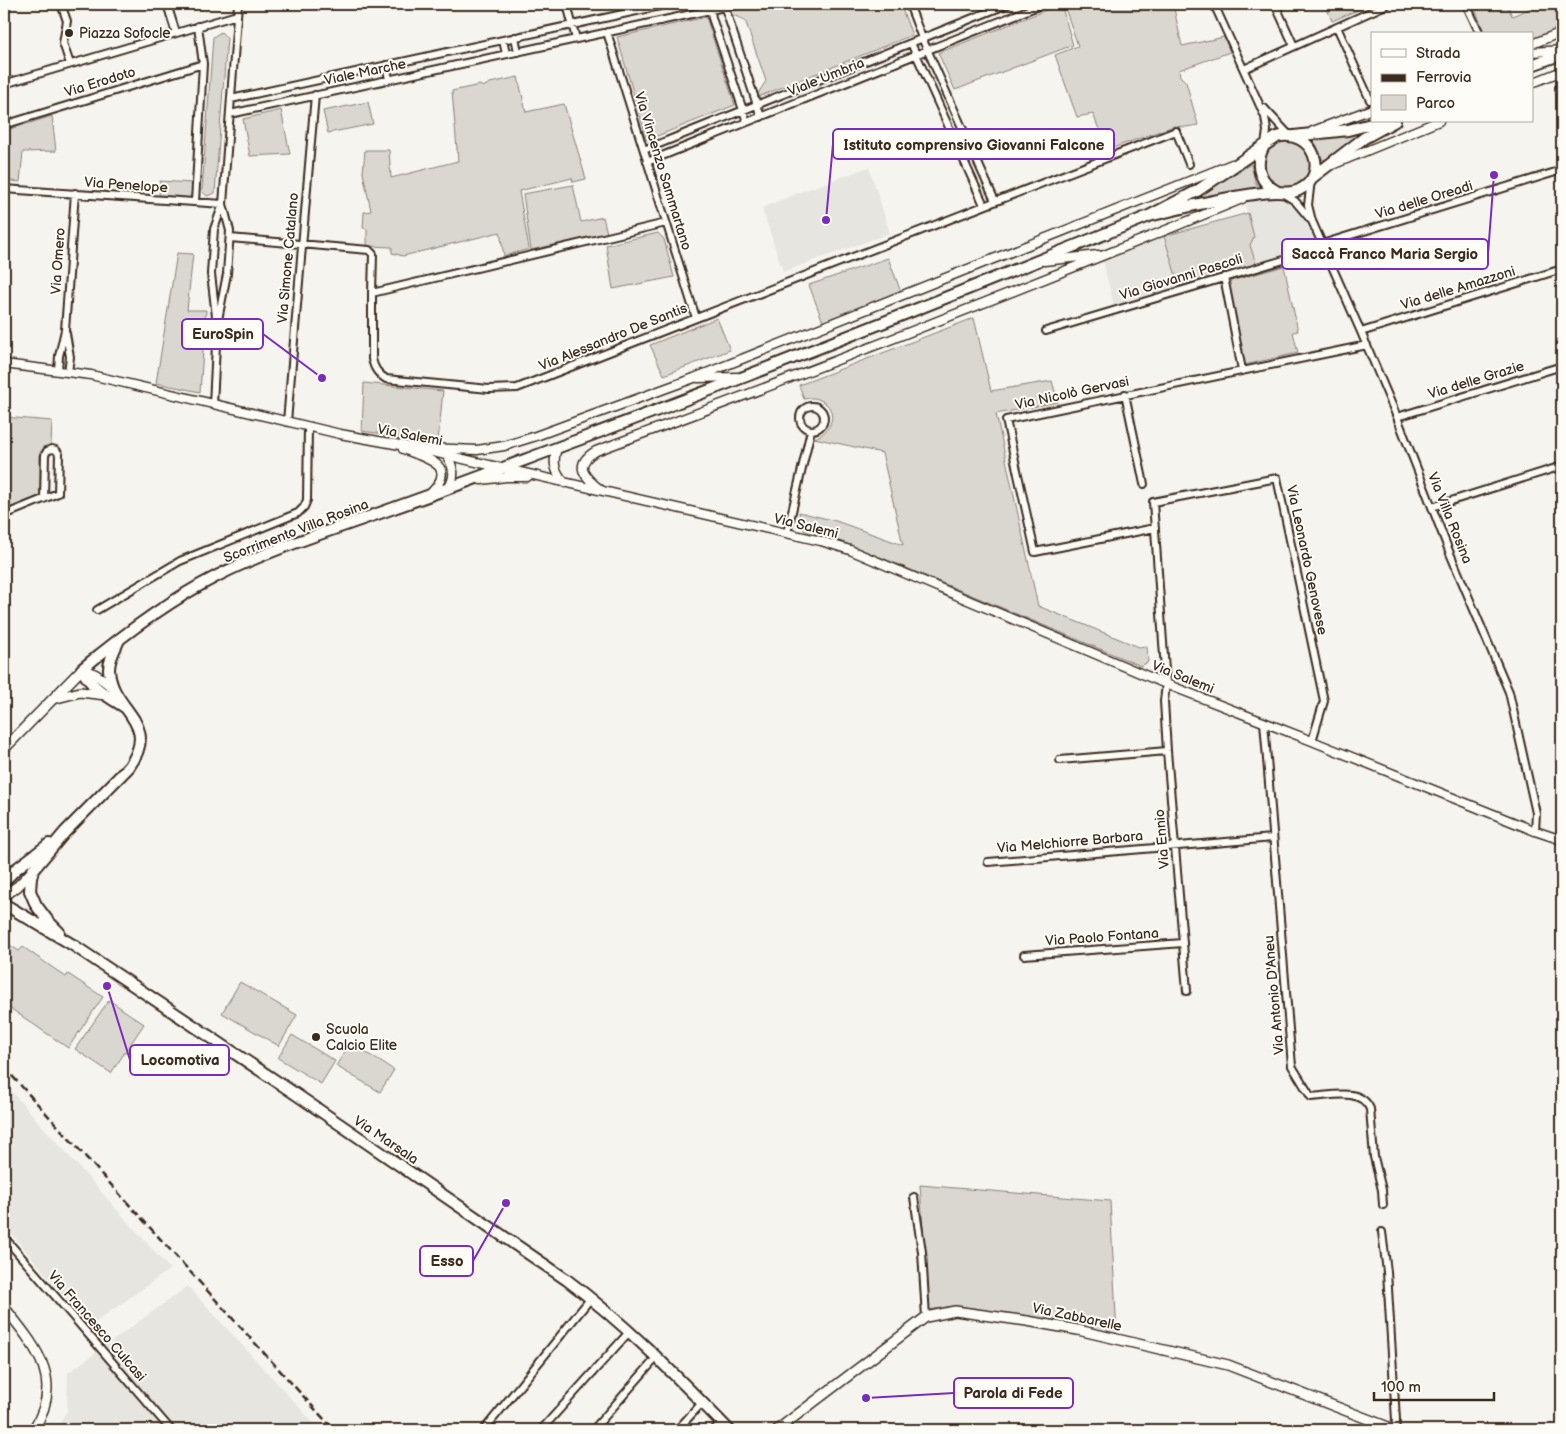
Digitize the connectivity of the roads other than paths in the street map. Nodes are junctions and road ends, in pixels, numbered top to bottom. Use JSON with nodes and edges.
{"nodes":[{"id":1,"x":9,"y":4,"type":"edge"},
{"id":2,"x":61,"y":4,"type":"edge"},
{"id":3,"x":167,"y":4,"type":"edge"},
{"id":4,"x":238,"y":4,"type":"edge"},
{"id":5,"x":567,"y":4,"type":"edge"},
{"id":6,"x":669,"y":4,"type":"edge"},
{"id":7,"x":738,"y":4,"type":"edge"},
{"id":8,"x":909,"y":4,"type":"edge"},
{"id":9,"x":1008,"y":4,"type":"edge"},
{"id":10,"x":1043,"y":4,"type":"edge"},
{"id":11,"x":1214,"y":4,"type":"edge"},
{"id":12,"x":1275,"y":4,"type":"edge"},
{"id":13,"x":1388,"y":4,"type":"edge"},
{"id":14,"x":1466,"y":4,"type":"edge"},
{"id":15,"x":724,"y":5,"type":"edge"},
{"id":16,"x":4,"y":6,"type":"edge"},
{"id":17,"x":710,"y":7,"type":"edge"},
{"id":18,"x":237,"y":15,"type":"junction"},
{"id":19,"x":1014,"y":16,"type":"junction"},
{"id":20,"x":573,"y":25,"type":"junction"},
{"id":21,"x":198,"y":26,"type":"junction"},
{"id":22,"x":1336,"y":27,"type":"junction"},
{"id":23,"x":607,"y":32,"type":"junction"},
{"id":24,"x":1479,"y":32,"type":"edge"},
{"id":25,"x":1562,"y":32,"type":"edge"},
{"id":26,"x":176,"y":33,"type":"junction"},
{"id":27,"x":515,"y":37,"type":"junction"},
{"id":28,"x":922,"y":38,"type":"junction"},
{"id":29,"x":576,"y":39,"type":"junction"},
{"id":30,"x":503,"y":40,"type":"junction"},
{"id":31,"x":911,"y":42,"type":"junction"},
{"id":32,"x":1534,"y":43,"type":"edge"},
{"id":33,"x":1294,"y":46,"type":"junction"},
{"id":34,"x":927,"y":50,"type":"junction"},
{"id":35,"x":1562,"y":50,"type":"edge"},
{"id":36,"x":518,"y":52,"type":"junction"},
{"id":37,"x":1534,"y":52,"type":"edge"},
{"id":38,"x":506,"y":54,"type":"junction"},
{"id":39,"x":916,"y":54,"type":"junction"},
{"id":40,"x":1562,"y":54,"type":"edge"},
{"id":41,"x":70,"y":64,"type":"junction"},
{"id":42,"x":203,"y":64,"type":"junction"},
{"id":43,"x":1534,"y":64,"type":"edge"},
{"id":44,"x":386,"y":65,"type":"junction"},
{"id":45,"x":1244,"y":69,"type":"junction"},
{"id":46,"x":1562,"y":71,"type":"edge"},
{"id":47,"x":390,"y":80,"type":"junction"},
{"id":48,"x":1534,"y":82,"type":"edge"},
{"id":49,"x":4,"y":84,"type":"edge"},
{"id":50,"x":1562,"y":86,"type":"edge"},
{"id":51,"x":315,"y":96,"type":"junction"},
{"id":52,"x":231,"y":99,"type":"junction"},
{"id":53,"x":1562,"y":99,"type":"edge"},
{"id":54,"x":1371,"y":100,"type":"edge"},
{"id":55,"x":1259,"y":101,"type":"junction"},
{"id":56,"x":757,"y":104,"type":"junction"},
{"id":57,"x":1371,"y":109,"type":"edge"},
{"id":58,"x":743,"y":110,"type":"junction"},
{"id":59,"x":230,"y":114,"type":"junction"},
{"id":60,"x":761,"y":117,"type":"junction"},
{"id":61,"x":747,"y":122,"type":"junction"},
{"id":62,"x":1379,"y":122,"type":"edge"},
{"id":63,"x":1393,"y":122,"type":"edge"},
{"id":64,"x":1437,"y":122,"type":"edge"},
{"id":65,"x":4,"y":124,"type":"edge"},
{"id":66,"x":960,"y":124,"type":"junction"},
{"id":67,"x":950,"y":128,"type":"junction"},
{"id":68,"x":1293,"y":136,"type":"junction"},
{"id":69,"x":1264,"y":146,"type":"junction"},
{"id":70,"x":644,"y":150,"type":"junction"},
{"id":71,"x":1250,"y":157,"type":"junction"},
{"id":72,"x":647,"y":162,"type":"junction"},
{"id":73,"x":1188,"y":164,"type":"dead end"},
{"id":74,"x":1323,"y":169,"type":"junction"},
{"id":75,"x":1562,"y":170,"type":"edge"},
{"id":76,"x":1312,"y":178,"type":"junction"},
{"id":77,"x":4,"y":189,"type":"edge"},
{"id":78,"x":1280,"y":192,"type":"junction"},
{"id":79,"x":75,"y":194,"type":"junction"},
{"id":80,"x":1253,"y":194,"type":"junction"},
{"id":81,"x":995,"y":201,"type":"junction"},
{"id":82,"x":195,"y":202,"type":"junction"},
{"id":83,"x":223,"y":204,"type":"junction"},
{"id":84,"x":984,"y":205,"type":"junction"},
{"id":85,"x":1149,"y":216,"type":"junction"},
{"id":86,"x":1312,"y":221,"type":"junction"},
{"id":87,"x":666,"y":223,"type":"junction"},
{"id":88,"x":230,"y":238,"type":"junction"},
{"id":89,"x":302,"y":244,"type":"junction"},
{"id":90,"x":1323,"y":246,"type":"junction"},
{"id":91,"x":1108,"y":254,"type":"junction"},
{"id":92,"x":1037,"y":261,"type":"junction"},
{"id":93,"x":1562,"y":269,"type":"edge"},
{"id":94,"x":1224,"y":277,"type":"junction"},
{"id":95,"x":372,"y":293,"type":"junction"},
{"id":96,"x":696,"y":318,"type":"junction"},
{"id":97,"x":217,"y":325,"type":"junction"},
{"id":98,"x":65,"y":330,"type":"junction"},
{"id":99,"x":1046,"y":331,"type":"dead end"},
{"id":100,"x":1361,"y":332,"type":"junction"},
{"id":101,"x":1367,"y":345,"type":"junction"},
{"id":102,"x":4,"y":364,"type":"edge"},
{"id":103,"x":1562,"y":366,"type":"edge"},
{"id":104,"x":58,"y":370,"type":"junction"},
{"id":105,"x":1242,"y":370,"type":"junction"},
{"id":106,"x":68,"y":372,"type":"junction"},
{"id":107,"x":746,"y":377,"type":"junction"},
{"id":108,"x":694,"y":378,"type":"junction"},
{"id":109,"x":1125,"y":394,"type":"junction"},
{"id":110,"x":213,"y":405,"type":"junction"},
{"id":111,"x":1397,"y":417,"type":"junction"},
{"id":112,"x":287,"y":422,"type":"junction"},
{"id":113,"x":308,"y":427,"type":"junction"},
{"id":114,"x":811,"y":430,"type":"dead end"},
{"id":115,"x":390,"y":444,"type":"junction"},
{"id":116,"x":411,"y":447,"type":"junction"},
{"id":117,"x":557,"y":448,"type":"junction"},
{"id":118,"x":447,"y":456,"type":"junction"},
{"id":119,"x":1562,"y":466,"type":"edge"},
{"id":120,"x":503,"y":468,"type":"junction"},
{"id":121,"x":543,"y":478,"type":"junction"},
{"id":122,"x":564,"y":483,"type":"junction"},
{"id":123,"x":460,"y":484,"type":"junction"},
{"id":124,"x":1144,"y":484,"type":"dead end"},
{"id":125,"x":448,"y":489,"type":"junction"},
{"id":126,"x":605,"y":492,"type":"junction"},
{"id":127,"x":428,"y":496,"type":"junction"},
{"id":128,"x":44,"y":499,"type":"junction"},
{"id":129,"x":1153,"y":502,"type":"joint"},
{"id":130,"x":1432,"y":507,"type":"junction"},
{"id":131,"x":4,"y":515,"type":"edge"},
{"id":132,"x":1155,"y":528,"type":"junction"},
{"id":133,"x":787,"y":533,"type":"junction"},
{"id":134,"x":97,"y":610,"type":"dead end"},
{"id":135,"x":121,"y":637,"type":"junction"},
{"id":136,"x":82,"y":669,"type":"junction"},
{"id":137,"x":1166,"y":684,"type":"junction"},
{"id":138,"x":110,"y":692,"type":"junction"},
{"id":139,"x":52,"y":700,"type":"junction"},
{"id":140,"x":1264,"y":722,"type":"junction"},
{"id":141,"x":1312,"y":741,"type":"junction"},
{"id":142,"x":4,"y":749,"type":"edge"},
{"id":143,"x":1167,"y":752,"type":"junction"},
{"id":144,"x":1060,"y":760,"type":"dead end"},
{"id":145,"x":1534,"y":831,"type":"junction"},
{"id":146,"x":65,"y":832,"type":"junction"},
{"id":147,"x":1273,"y":838,"type":"junction"},
{"id":148,"x":1562,"y":840,"type":"edge"},
{"id":149,"x":1175,"y":846,"type":"junction"},
{"id":150,"x":988,"y":862,"type":"dead end"},
{"id":151,"x":16,"y":869,"type":"junction"},
{"id":152,"x":33,"y":870,"type":"junction"},
{"id":153,"x":4,"y":876,"type":"edge"},
{"id":154,"x":4,"y":881,"type":"edge"},
{"id":155,"x":4,"y":896,"type":"edge"},
{"id":156,"x":4,"y":904,"type":"edge"},
{"id":157,"x":1183,"y":943,"type":"junction"},
{"id":158,"x":73,"y":945,"type":"junction"},
{"id":159,"x":1024,"y":955,"type":"dead end"},
{"id":160,"x":1187,"y":991,"type":"dead end"},
{"id":161,"x":914,"y":1196,"type":"dead end"},
{"id":162,"x":1383,"y":1206,"type":"dead end"},
{"id":163,"x":1382,"y":1232,"type":"dead end"},
{"id":164,"x":4,"y":1237,"type":"edge"},
{"id":165,"x":591,"y":1298,"type":"junction"},
{"id":166,"x":4,"y":1307,"type":"edge"},
{"id":167,"x":926,"y":1317,"type":"junction"},
{"id":168,"x":630,"y":1330,"type":"junction"},
{"id":169,"x":657,"y":1357,"type":"junction"},
{"id":170,"x":702,"y":1403,"type":"junction"},
{"id":171,"x":717,"y":1426,"type":"edge"},
{"id":172,"x":33,"y":1430,"type":"edge"},
{"id":173,"x":171,"y":1430,"type":"edge"},
{"id":174,"x":484,"y":1430,"type":"edge"},
{"id":175,"x":542,"y":1430,"type":"edge"},
{"id":176,"x":593,"y":1430,"type":"edge"},
{"id":177,"x":677,"y":1430,"type":"edge"},
{"id":178,"x":729,"y":1430,"type":"edge"},
{"id":179,"x":777,"y":1430,"type":"edge"},
{"id":180,"x":1395,"y":1430,"type":"edge"}],
"edges":[{"from":1,"to":16,"type":"street"},
{"from":2,"to":41,"type":"street"},
{"from":3,"to":26,"type":"street"},
{"from":4,"to":18,"type":"street"},
{"from":5,"to":20,"type":"street"},
{"from":6,"to":20,"type":"street","name":"Viale Marche"},
{"from":7,"to":15,"type":"street","name":"Viale Marche"},
{"from":8,"to":28,"type":"street"},
{"from":9,"to":19,"type":"street","name":"Viale Umbria"},
{"from":9,"to":28,"type":"street","name":"Viale Umbria"},
{"from":10,"to":19,"type":"street","name":"Viale Umbria"},
{"from":11,"to":45,"type":"street"},
{"from":12,"to":33,"type":"street"},
{"from":13,"to":22,"type":"street"},
{"from":14,"to":24,"type":"street"},
{"from":15,"to":17,"type":"street","name":"Viale Marche"},
{"from":15,"to":56,"type":"street"},
{"from":17,"to":23,"type":"street","name":"Viale Marche"},
{"from":17,"to":58,"type":"street"},
{"from":18,"to":21,"type":"street"},
{"from":18,"to":52,"type":"street"},
{"from":19,"to":34,"type":"street","name":"Viale Umbria"},
{"from":20,"to":27,"type":"street","name":"Viale Marche"},
{"from":20,"to":29,"type":"street"},
{"from":21,"to":26,"type":"street"},
{"from":21,"to":42,"type":"street"},
{"from":22,"to":33,"type":"street"},
{"from":22,"to":54,"type":"street"},
{"from":23,"to":29,"type":"street","name":"Viale Marche"},
{"from":23,"to":70,"type":"street","name":"Via Vincenzo Sammartano"},
{"from":25,"to":32,"type":"street"},
{"from":26,"to":41,"type":"street"},
{"from":27,"to":30,"type":"street","name":"Viale Marche"},
{"from":27,"to":36,"type":"street"},
{"from":28,"to":31,"type":"street","name":"Viale Umbria"},
{"from":28,"to":34,"type":"street"},
{"from":29,"to":36,"type":"street","name":"Viale Marche"},
{"from":30,"to":38,"type":"street"},
{"from":30,"to":44,"type":"street","name":"Viale Marche"},
{"from":31,"to":39,"type":"street"},
{"from":31,"to":56,"type":"street","name":"Viale Umbria"},
{"from":33,"to":45,"type":"street"},
{"from":34,"to":39,"type":"street","name":"Viale Umbria"},
{"from":34,"to":66,"type":"street"},
{"from":35,"to":37,"type":"street"},
{"from":36,"to":38,"type":"street","name":"Viale Marche"},
{"from":38,"to":47,"type":"street","name":"Viale Marche"},
{"from":39,"to":60,"type":"street","name":"Viale Umbria"},
{"from":39,"to":67,"type":"street"},
{"from":40,"to":43,"type":"main road"},
{"from":41,"to":49,"type":"street"},
{"from":42,"to":65,"type":"street","name":"Via Erodoto"},
{"from":42,"to":82,"type":"street"},
{"from":44,"to":47,"type":"street"},
{"from":44,"to":52,"type":"street","name":"Viale Marche"},
{"from":45,"to":55,"type":"street"},
{"from":46,"to":48,"type":"street"},
{"from":47,"to":51,"type":"street","name":"Viale Marche"},
{"from":50,"to":53,"type":"street"},
{"from":51,"to":59,"type":"street","name":"Viale Marche"},
{"from":51,"to":89,"type":"street","name":"Via Simone Catalano"},
{"from":52,"to":59,"type":"street"},
{"from":55,"to":68,"type":"street"},
{"from":55,"to":69,"type":"street"},
{"from":56,"to":58,"type":"street","name":"Viale Umbria"},
{"from":56,"to":60,"type":"street"},
{"from":57,"to":68,"type":"street"},
{"from":58,"to":61,"type":"street"},
{"from":58,"to":70,"type":"street","name":"Viale Umbria"},
{"from":59,"to":83,"type":"street"},
{"from":60,"to":61,"type":"street","name":"Viale Umbria"},
{"from":61,"to":72,"type":"street","name":"Viale Umbria"},
{"from":62,"to":68,"type":"main road"},
{"from":63,"to":74,"type":"main road"},
{"from":64,"to":74,"type":"street"},
{"from":66,"to":67,"type":"street"},
{"from":66,"to":81,"type":"street"},
{"from":67,"to":84,"type":"street"},
{"from":68,"to":69,"type":"main road"},
{"from":68,"to":76,"type":"main road"},
{"from":69,"to":71,"type":"main road"},
{"from":69,"to":78,"type":"main road"},
{"from":70,"to":72,"type":"street","name":"Via Vincenzo Sammartano"},
{"from":71,"to":85,"type":"main road"},
{"from":71,"to":108,"type":"street"},
{"from":72,"to":87,"type":"street","name":"Via Vincenzo Sammartano"},
{"from":73,"to":81,"type":"street","name":"Via Alessandro De Santis"},
{"from":74,"to":76,"type":"main road"},
{"from":75,"to":90,"type":"street","name":"Via delle Oreadi"},
{"from":76,"to":78,"type":"main road"},
{"from":76,"to":86,"type":"street","name":"Via Villa Rosina"},
{"from":77,"to":79,"type":"street","name":"Via Penelope"},
{"from":78,"to":80,"type":"main road"},
{"from":78,"to":86,"type":"street","name":"Via Villa Rosina"},
{"from":79,"to":82,"type":"street","name":"Via Penelope"},
{"from":79,"to":98,"type":"street","name":"Via Omero"},
{"from":80,"to":85,"type":"main road"},
{"from":80,"to":91,"type":"street"},
{"from":81,"to":84,"type":"street","name":"Via Alessandro De Santis"},
{"from":82,"to":83,"type":"street","name":"Via Penelope"},
{"from":83,"to":88,"type":"street"},
{"from":83,"to":97,"type":"street"},
{"from":84,"to":96,"type":"street","name":"Via Alessandro De Santis"},
{"from":85,"to":92,"type":"main road","name":"Scorrimento Villa Rosina"},
{"from":86,"to":90,"type":"street","name":"Via Villa Rosina"},
{"from":87,"to":95,"type":"street"},
{"from":87,"to":96,"type":"street","name":"Via Vincenzo Sammartano"},
{"from":88,"to":89,"type":"street"},
{"from":88,"to":97,"type":"street"},
{"from":89,"to":95,"type":"street","name":"Via Alessandro De Santis"},
{"from":89,"to":112,"type":"street","name":"Via Simone Catalano"},
{"from":90,"to":94,"type":"street","name":"Via Giovanni Pascoli"},
{"from":90,"to":100,"type":"street","name":"Via Villa Rosina"},
{"from":91,"to":92,"type":"street"},
{"from":91,"to":126,"type":"street"},
{"from":92,"to":107,"type":"main road","name":"Scorrimento Villa Rosina"},
{"from":93,"to":100,"type":"street","name":"Via delle Amazzoni"},
{"from":94,"to":99,"type":"street","name":"Via Giovanni Pascoli"},
{"from":94,"to":105,"type":"street"},
{"from":95,"to":96,"type":"street","name":"Via Alessandro De Santis"},
{"from":97,"to":110,"type":"street"},
{"from":98,"to":104,"type":"street"},
{"from":98,"to":106,"type":"street"},
{"from":100,"to":101,"type":"street","name":"Via Villa Rosina"},
{"from":101,"to":105,"type":"street","name":"Via Nicolò Gervasi"},
{"from":101,"to":111,"type":"street","name":"Via Villa Rosina"},
{"from":102,"to":104,"type":"street","name":"Via Salemi"},
{"from":103,"to":111,"type":"street","name":"Via delle Grazie"},
{"from":104,"to":106,"type":"street","name":"Via Salemi"},
{"from":105,"to":109,"type":"street","name":"Via Nicolò Gervasi"},
{"from":106,"to":110,"type":"street","name":"Via Salemi"},
{"from":107,"to":108,"type":"street"},
{"from":107,"to":117,"type":"main road","name":"Scorrimento Villa Rosina"},
{"from":108,"to":116,"type":"street"},
{"from":109,"to":124,"type":"street"},
{"from":109,"to":132,"type":"street","name":"Via Nicolò Gervasi"},
{"from":110,"to":112,"type":"street","name":"Via Salemi"},
{"from":111,"to":130,"type":"street","name":"Via Villa Rosina"},
{"from":112,"to":113,"type":"street","name":"Via Salemi"},
{"from":113,"to":115,"type":"street","name":"Via Salemi"},
{"from":113,"to":134,"type":"street"},
{"from":114,"to":133,"type":"street"},
{"from":115,"to":116,"type":"street","name":"Via Salemi"},
{"from":115,"to":127,"type":"street"},
{"from":116,"to":118,"type":"street","name":"Via Salemi"},
{"from":117,"to":120,"type":"main road","name":"Scorrimento Villa Rosina"},
{"from":117,"to":122,"type":"street"},
{"from":118,"to":120,"type":"street","name":"Via Salemi"},
{"from":118,"to":125,"type":"street"},
{"from":119,"to":130,"type":"street"},
{"from":120,"to":121,"type":"street","name":"Via Salemi"},
{"from":120,"to":123,"type":"main road","name":"Scorrimento Villa Rosina"},
{"from":121,"to":122,"type":"street","name":"Via Salemi"},
{"from":121,"to":123,"type":"street"},
{"from":122,"to":126,"type":"street","name":"Via Salemi"},
{"from":123,"to":125,"type":"main road","name":"Scorrimento Villa Rosina"},
{"from":125,"to":127,"type":"main road","name":"Scorrimento Villa Rosina"},
{"from":126,"to":133,"type":"street","name":"Via Salemi"},
{"from":127,"to":135,"type":"main road","name":"Scorrimento Villa Rosina"},
{"from":128,"to":128,"type":"street"},
{"from":128,"to":131,"type":"street"},
{"from":129,"to":132,"type":"street","name":"Via Ennio"},
{"from":129,"to":141,"type":"street","name":"Via Leonardo Genovese"},
{"from":130,"to":145,"type":"street","name":"Via Villa Rosina"},
{"from":132,"to":137,"type":"street","name":"Via Ennio"},
{"from":133,"to":137,"type":"street","name":"Via Salemi"},
{"from":135,"to":136,"type":"main road","name":"Scorrimento Villa Rosina"},
{"from":135,"to":138,"type":"main road"},
{"from":136,"to":138,"type":"main road"},
{"from":136,"to":139,"type":"main road","name":"Scorrimento Villa Rosina"},
{"from":137,"to":140,"type":"street","name":"Via Salemi"},
{"from":137,"to":143,"type":"street","name":"Via Ennio"},
{"from":138,"to":139,"type":"main road"},
{"from":138,"to":146,"type":"main road"},
{"from":139,"to":142,"type":"main road","name":"Scorrimento Villa Rosina"},
{"from":140,"to":141,"type":"street","name":"Via Salemi"},
{"from":140,"to":147,"type":"street","name":"Via Antonio D'Aneu"},
{"from":141,"to":145,"type":"street","name":"Via Salemi"},
{"from":143,"to":144,"type":"street"},
{"from":143,"to":149,"type":"street","name":"Via Ennio"},
{"from":145,"to":148,"type":"street","name":"Via Salemi"},
{"from":146,"to":151,"type":"main road"},
{"from":146,"to":152,"type":"main road"},
{"from":147,"to":149,"type":"street","name":"Via Melchiorre Barbara"},
{"from":147,"to":162,"type":"street","name":"Via Antonio D'Aneu"},
{"from":149,"to":150,"type":"street","name":"Via Melchiorre Barbara"},
{"from":149,"to":157,"type":"street","name":"Via Ennio"},
{"from":151,"to":153,"type":"main road"},
{"from":151,"to":154,"type":"main road"},
{"from":152,"to":155,"type":"main road"},
{"from":152,"to":158,"type":"main road"},
{"from":156,"to":158,"type":"main road","name":"Via Marsala"},
{"from":157,"to":159,"type":"street","name":"Via Paolo Fontana"},
{"from":157,"to":160,"type":"street","name":"Via Ennio"},
{"from":158,"to":165,"type":"main road","name":"Via Marsala"},
{"from":161,"to":167,"type":"street"},
{"from":163,"to":180,"type":"street"},
{"from":164,"to":173,"type":"street","name":"Via Francesco Culcasi"},
{"from":165,"to":168,"type":"main road","name":"Via Marsala"},
{"from":165,"to":174,"type":"street"},
{"from":166,"to":172,"type":"main road"},
{"from":167,"to":179,"type":"main road","name":"Via Zabbarelle"},
{"from":167,"to":180,"type":"main road","name":"Via Zabbarelle"},
{"from":168,"to":169,"type":"main road","name":"Via Marsala"},
{"from":168,"to":175,"type":"street"},
{"from":169,"to":170,"type":"main road","name":"Via Marsala"},
{"from":169,"to":176,"type":"street"},
{"from":170,"to":171,"type":"main road","name":"Via Marsala"},
{"from":170,"to":177,"type":"street"},
{"from":171,"to":178,"type":"main road","name":"Via Marsala"}]}
